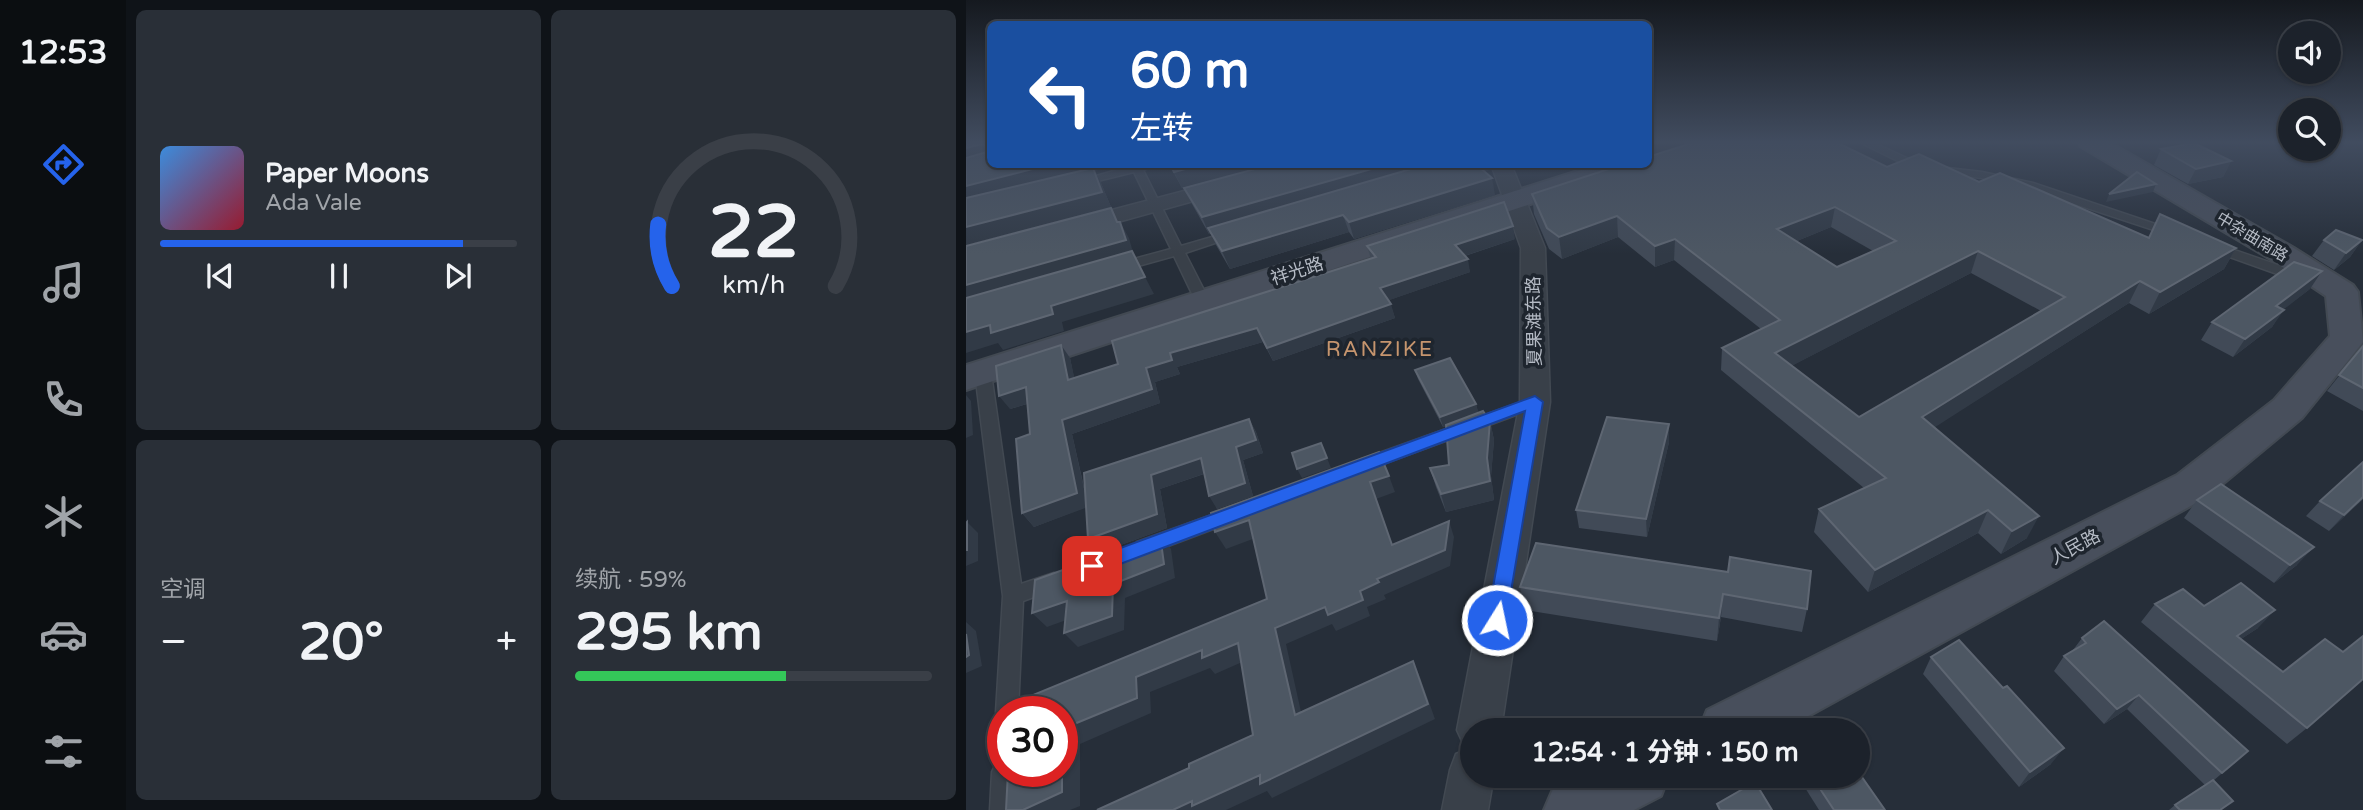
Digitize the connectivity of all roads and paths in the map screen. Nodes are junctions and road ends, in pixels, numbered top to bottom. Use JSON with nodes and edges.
{"nodes":[{"id":1,"x":1091,"y":179,"type":"edge"},
{"id":2,"x":1142,"y":179,"type":"edge"},
{"id":3,"x":1508,"y":179,"type":"edge"},
{"id":4,"x":1582,"y":179,"type":"edge"},
{"id":5,"x":2003,"y":179,"type":"edge"},
{"id":6,"x":2154,"y":179,"type":"edge"},
{"id":7,"x":1245,"y":181,"type":"edge"},
{"id":8,"x":1058,"y":188,"type":"edge"},
{"id":9,"x":1517,"y":200,"type":"junction"},
{"id":10,"x":1155,"y":205,"type":"junction"},
{"id":11,"x":1061,"y":230,"type":"edge"},
{"id":12,"x":1245,"y":231,"type":"edge"},
{"id":13,"x":2187,"y":237,"type":"edge"},
{"id":14,"x":2200,"y":242,"type":"edge"},
{"id":15,"x":1178,"y":251,"type":"junction"},
{"id":16,"x":1111,"y":270,"type":"edge"},
{"id":17,"x":2342,"y":292,"type":"junction"},
{"id":18,"x":1203,"y":302,"type":"junction"},
{"id":19,"x":974,"y":375,"type":"edge"},
{"id":20,"x":1535,"y":402,"type":"junction"},
{"id":21,"x":1352,"y":470,"type":"edge"},
{"id":22,"x":1248,"y":508,"type":"edge"},
{"id":23,"x":1131,"y":552,"type":"edge"},
{"id":24,"x":1066,"y":576,"type":"edge"},
{"id":25,"x":1013,"y":596,"type":"junction"},
{"id":26,"x":1008,"y":696,"type":"edge"},
{"id":27,"x":1481,"y":718,"type":"edge"},
{"id":28,"x":1750,"y":718,"type":"edge"},
{"id":29,"x":1003,"y":787,"type":"edge"},
{"id":30,"x":1469,"y":788,"type":"edge"},
{"id":31,"x":1615,"y":788,"type":"edge"},
{"id":32,"x":1002,"y":810,"type":"edge"},
{"id":33,"x":1465,"y":810,"type":"edge"},
{"id":34,"x":1574,"y":810,"type":"edge"}],
"edges":[{"from":1,"to":8,"type":"lane"},
{"from":2,"to":10,"type":"lane"},
{"from":3,"to":9,"type":"street","name":"夏果滩东路"},
{"from":4,"to":9,"type":"street","name":"祥光路"},
{"from":5,"to":13,"type":"lane"},
{"from":6,"to":17,"type":"street","name":"中杂曲南路"},
{"from":7,"to":10,"type":"street"},
{"from":9,"to":18,"type":"street","name":"祥光路"},
{"from":9,"to":20,"type":"street","name":"夏果滩东路"},
{"from":10,"to":11,"type":"street"},
{"from":10,"to":15,"type":"lane"},
{"from":12,"to":15,"type":"lane"},
{"from":14,"to":17,"type":"lane"},
{"from":15,"to":16,"type":"lane"},
{"from":15,"to":18,"type":"lane"},
{"from":17,"to":28,"type":"street","name":"人民路"},
{"from":18,"to":19,"type":"street","name":"祥光路"},
{"from":19,"to":25,"type":"lane"},
{"from":20,"to":21,"type":"lane"},
{"from":20,"to":27,"type":"street","name":"夏果滩东路"},
{"from":22,"to":23,"type":"lane"},
{"from":24,"to":25,"type":"lane"},
{"from":25,"to":26,"type":"lane"},
{"from":29,"to":32,"type":"lane"},
{"from":30,"to":33,"type":"street"},
{"from":31,"to":34,"type":"street"}]}
